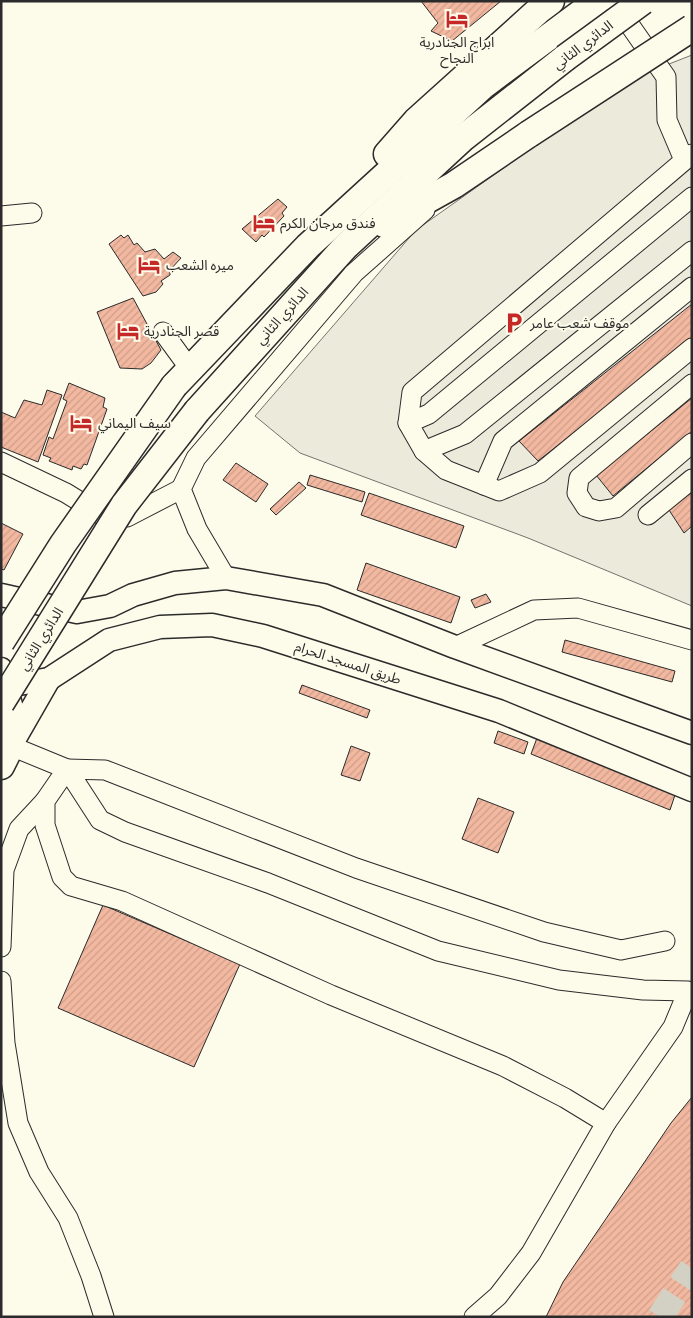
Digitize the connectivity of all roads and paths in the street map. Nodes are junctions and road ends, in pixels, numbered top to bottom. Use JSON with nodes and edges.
{"nodes":[{"id":1,"x":597,"y":1,"type":"edge"},
{"id":2,"x":613,"y":1,"type":"edge"},
{"id":3,"x":643,"y":1,"type":"edge"},
{"id":4,"x":545,"y":6,"type":"edge"},
{"id":5,"x":692,"y":28,"type":"edge"},
{"id":6,"x":688,"y":157,"type":"edge"},
{"id":7,"x":454,"y":185,"type":"junction"},
{"id":8,"x":692,"y":197,"type":"edge"},
{"id":9,"x":32,"y":213,"type":"dead end"},
{"id":10,"x":1,"y":216,"type":"edge"},
{"id":11,"x":308,"y":246,"type":"junction"},
{"id":12,"x":345,"y":247,"type":"junction"},
{"id":13,"x":692,"y":252,"type":"edge"},
{"id":14,"x":692,"y":286,"type":"edge"},
{"id":15,"x":163,"y":332,"type":"dead end"},
{"id":16,"x":692,"y":348,"type":"edge"},
{"id":17,"x":182,"y":378,"type":"junction"},
{"id":18,"x":692,"y":384,"type":"edge"},
{"id":19,"x":408,"y":423,"type":"junction"},
{"id":20,"x":692,"y":443,"type":"edge"},
{"id":21,"x":424,"y":451,"type":"junction"},
{"id":22,"x":1,"y":462,"type":"edge"},
{"id":23,"x":692,"y":479,"type":"edge"},
{"id":24,"x":484,"y":485,"type":"junction"},
{"id":25,"x":181,"y":489,"type":"junction"},
{"id":26,"x":648,"y":515,"type":"dead end"},
{"id":27,"x":226,"y":578,"type":"junction"},
{"id":28,"x":1,"y":595,"type":"edge"},
{"id":29,"x":692,"y":640,"type":"edge"},
{"id":30,"x":1,"y":642,"type":"edge"},
{"id":31,"x":455,"y":647,"type":"junction"},
{"id":32,"x":49,"y":678,"type":"junction"},
{"id":33,"x":2,"y":686,"type":"edge"},
{"id":34,"x":690,"y":730,"type":"edge"},
{"id":35,"x":6,"y":756,"type":"edge"},
{"id":36,"x":67,"y":769,"type":"junction"},
{"id":37,"x":692,"y":790,"type":"edge"},
{"id":38,"x":45,"y":802,"type":"junction"},
{"id":39,"x":665,"y":941,"type":"dead end"},
{"id":40,"x":1,"y":947,"type":"edge"},
{"id":41,"x":1,"y":981,"type":"edge"},
{"id":42,"x":606,"y":1123,"type":"junction"},
{"id":43,"x":104,"y":1317,"type":"edge"},
{"id":44,"x":474,"y":1317,"type":"edge"}],
"edges":[{"from":1,"to":11,"type":"highway","name":"الدائري الثاني"},
{"from":2,"to":6,"type":"street"},
{"from":3,"to":12,"type":"highway","name":"الدائري الثاني","bridge":true},
{"from":4,"to":11,"type":"highway"},
{"from":5,"to":7,"type":"highway","bridge":true},
{"from":6,"to":19,"type":"street"},
{"from":7,"to":12,"type":"highway"},
{"from":7,"to":25,"type":"street"},
{"from":8,"to":19,"type":"street"},
{"from":9,"to":10,"type":"street"},
{"from":11,"to":17,"type":"highway","name":"الدائري الثاني"},
{"from":12,"to":33,"type":"highway","name":"الدائري الثاني","bridge":true},
{"from":13,"to":21,"type":"street"},
{"from":14,"to":24,"type":"street"},
{"from":15,"to":17,"type":"street"},
{"from":16,"to":24,"type":"street"},
{"from":17,"to":30,"type":"highway","name":"الدائري الثاني","bridge":true},
{"from":18,"to":20,"type":"street"},
{"from":19,"to":21,"type":"street"},
{"from":21,"to":24,"type":"street"},
{"from":22,"to":25,"type":"street"},
{"from":23,"to":26,"type":"street"},
{"from":25,"to":27,"type":"street"},
{"from":27,"to":28,"type":"main road"},
{"from":27,"to":31,"type":"main road"},
{"from":29,"to":31,"type":"street"},
{"from":31,"to":34,"type":"main road"},
{"from":32,"to":33,"type":"main road","name":"طريق المسجد الحرام"},
{"from":32,"to":35,"type":"main road"},
{"from":32,"to":37,"type":"main road","name":"طريق المسجد الحرام"},
{"from":33,"to":35,"type":"main road"},
{"from":35,"to":36,"type":"street"},
{"from":36,"to":38,"type":"street"},
{"from":36,"to":39,"type":"street"},
{"from":36,"to":42,"type":"street"},
{"from":38,"to":40,"type":"street"},
{"from":38,"to":42,"type":"street"},
{"from":41,"to":43,"type":"street"},
{"from":42,"to":44,"type":"street"}]}
